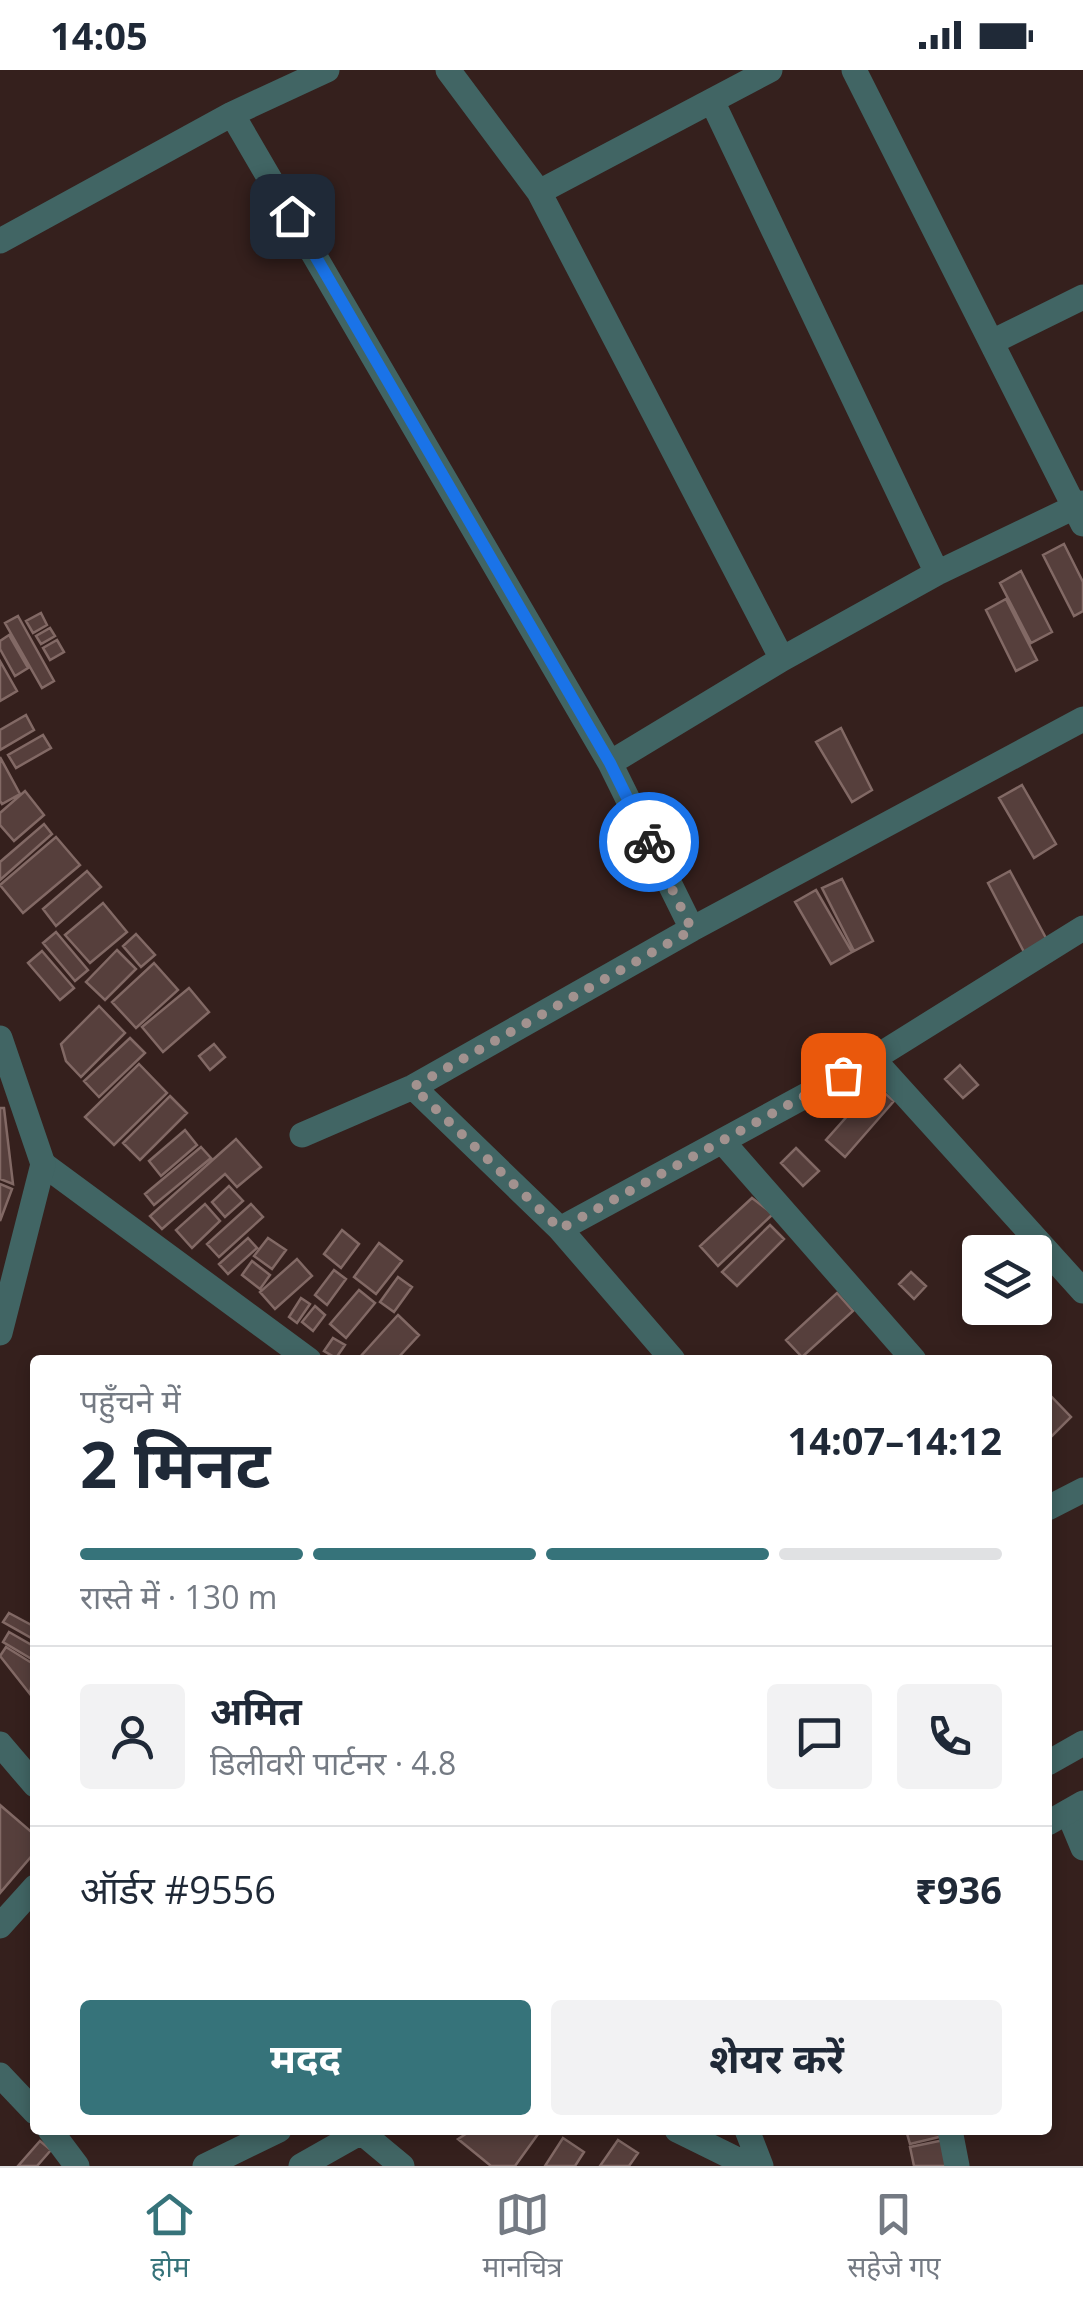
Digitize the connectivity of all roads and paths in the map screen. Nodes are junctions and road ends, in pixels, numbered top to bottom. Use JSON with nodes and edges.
{"nodes":[{"id":1,"x":327,"y":70,"type":"edge"},
{"id":2,"x":448,"y":70,"type":"edge"},
{"id":3,"x":770,"y":70,"type":"edge"},
{"id":4,"x":854,"y":70,"type":"edge"},
{"id":5,"x":712,"y":100,"type":"junction"},
{"id":6,"x":232,"y":114,"type":"junction"},
{"id":7,"x":539,"y":192,"type":"junction"},
{"id":8,"x":0,"y":241,"type":"edge"},
{"id":9,"x":1083,"y":297,"type":"edge"},
{"id":10,"x":994,"y":341,"type":"junction"},
{"id":11,"x":1080,"y":512,"type":"edge"},
{"id":12,"x":937,"y":574,"type":"junction"},
{"id":13,"x":782,"y":659,"type":"junction"},
{"id":14,"x":1083,"y":720,"type":"edge"},
{"id":15,"x":610,"y":763,"type":"junction"},
{"id":16,"x":1083,"y":928,"type":"edge"},
{"id":17,"x":692,"y":930,"type":"junction"},
{"id":18,"x":0,"y":1038,"type":"edge"},
{"id":19,"x":873,"y":1058,"type":"junction"},
{"id":20,"x":413,"y":1087,"type":"junction"},
{"id":21,"x":302,"y":1135,"type":"dead end"},
{"id":22,"x":722,"y":1141,"type":"junction"},
{"id":23,"x":43,"y":1164,"type":"junction"},
{"id":24,"x":560,"y":1229,"type":"junction"},
{"id":25,"x":1083,"y":1291,"type":"edge"},
{"id":26,"x":0,"y":1333,"type":"edge"},
{"id":27,"x":302,"y":1355,"type":"edge"},
{"id":28,"x":669,"y":1355,"type":"edge"},
{"id":29,"x":910,"y":1355,"type":"edge"},
{"id":30,"x":1083,"y":1490,"type":"edge"},
{"id":31,"x":1052,"y":1506,"type":"edge"},
{"id":32,"x":1083,"y":1743,"type":"edge"},
{"id":33,"x":0,"y":1744,"type":"edge"},
{"id":34,"x":1052,"y":1761,"type":"edge"},
{"id":35,"x":30,"y":1778,"type":"edge"},
{"id":36,"x":1066,"y":1812,"type":"edge"},
{"id":37,"x":1083,"y":1848,"type":"edge"},
{"id":38,"x":30,"y":1893,"type":"edge"},
{"id":39,"x":0,"y":1926,"type":"edge"},
{"id":40,"x":0,"y":2075,"type":"edge"},
{"id":41,"x":30,"y":2107,"type":"edge"},
{"id":42,"x":54,"y":2135,"type":"edge"},
{"id":43,"x":270,"y":2135,"type":"edge"},
{"id":44,"x":355,"y":2135,"type":"edge"},
{"id":45,"x":367,"y":2135,"type":"edge"},
{"id":46,"x":687,"y":2135,"type":"edge"},
{"id":47,"x":748,"y":2135,"type":"edge"},
{"id":48,"x":951,"y":2135,"type":"edge"},
{"id":49,"x":77,"y":2166,"type":"edge"},
{"id":50,"x":205,"y":2166,"type":"edge"},
{"id":51,"x":301,"y":2166,"type":"edge"},
{"id":52,"x":402,"y":2166,"type":"edge"},
{"id":53,"x":750,"y":2166,"type":"edge"},
{"id":54,"x":762,"y":2166,"type":"edge"},
{"id":55,"x":957,"y":2166,"type":"edge"}],
"edges":[{"from":1,"to":6,"type":"street"},
{"from":2,"to":7,"type":"street"},
{"from":3,"to":5,"type":"street"},
{"from":4,"to":10,"type":"street"},
{"from":5,"to":7,"type":"street"},
{"from":5,"to":12,"type":"street"},
{"from":6,"to":8,"type":"street"},
{"from":6,"to":15,"type":"street"},
{"from":7,"to":13,"type":"street"},
{"from":9,"to":10,"type":"street"},
{"from":10,"to":11,"type":"street"},
{"from":11,"to":12,"type":"street"},
{"from":12,"to":13,"type":"street"},
{"from":13,"to":15,"type":"street"},
{"from":14,"to":17,"type":"street"},
{"from":15,"to":17,"type":"street"},
{"from":16,"to":19,"type":"street"},
{"from":17,"to":20,"type":"street"},
{"from":18,"to":23,"type":"street"},
{"from":19,"to":22,"type":"street"},
{"from":19,"to":25,"type":"street"},
{"from":20,"to":21,"type":"street"},
{"from":20,"to":24,"type":"street"},
{"from":22,"to":24,"type":"street"},
{"from":22,"to":29,"type":"street"},
{"from":23,"to":26,"type":"street"},
{"from":23,"to":27,"type":"street"},
{"from":24,"to":28,"type":"street"},
{"from":30,"to":31,"type":"street"},
{"from":32,"to":34,"type":"street"},
{"from":33,"to":35,"type":"street"},
{"from":36,"to":37,"type":"street"},
{"from":38,"to":39,"type":"street"},
{"from":40,"to":41,"type":"street"},
{"from":42,"to":49,"type":"street"},
{"from":43,"to":50,"type":"street"},
{"from":44,"to":51,"type":"street"},
{"from":45,"to":52,"type":"street"},
{"from":46,"to":53,"type":"street"},
{"from":47,"to":54,"type":"street"},
{"from":48,"to":55,"type":"street"}]}
